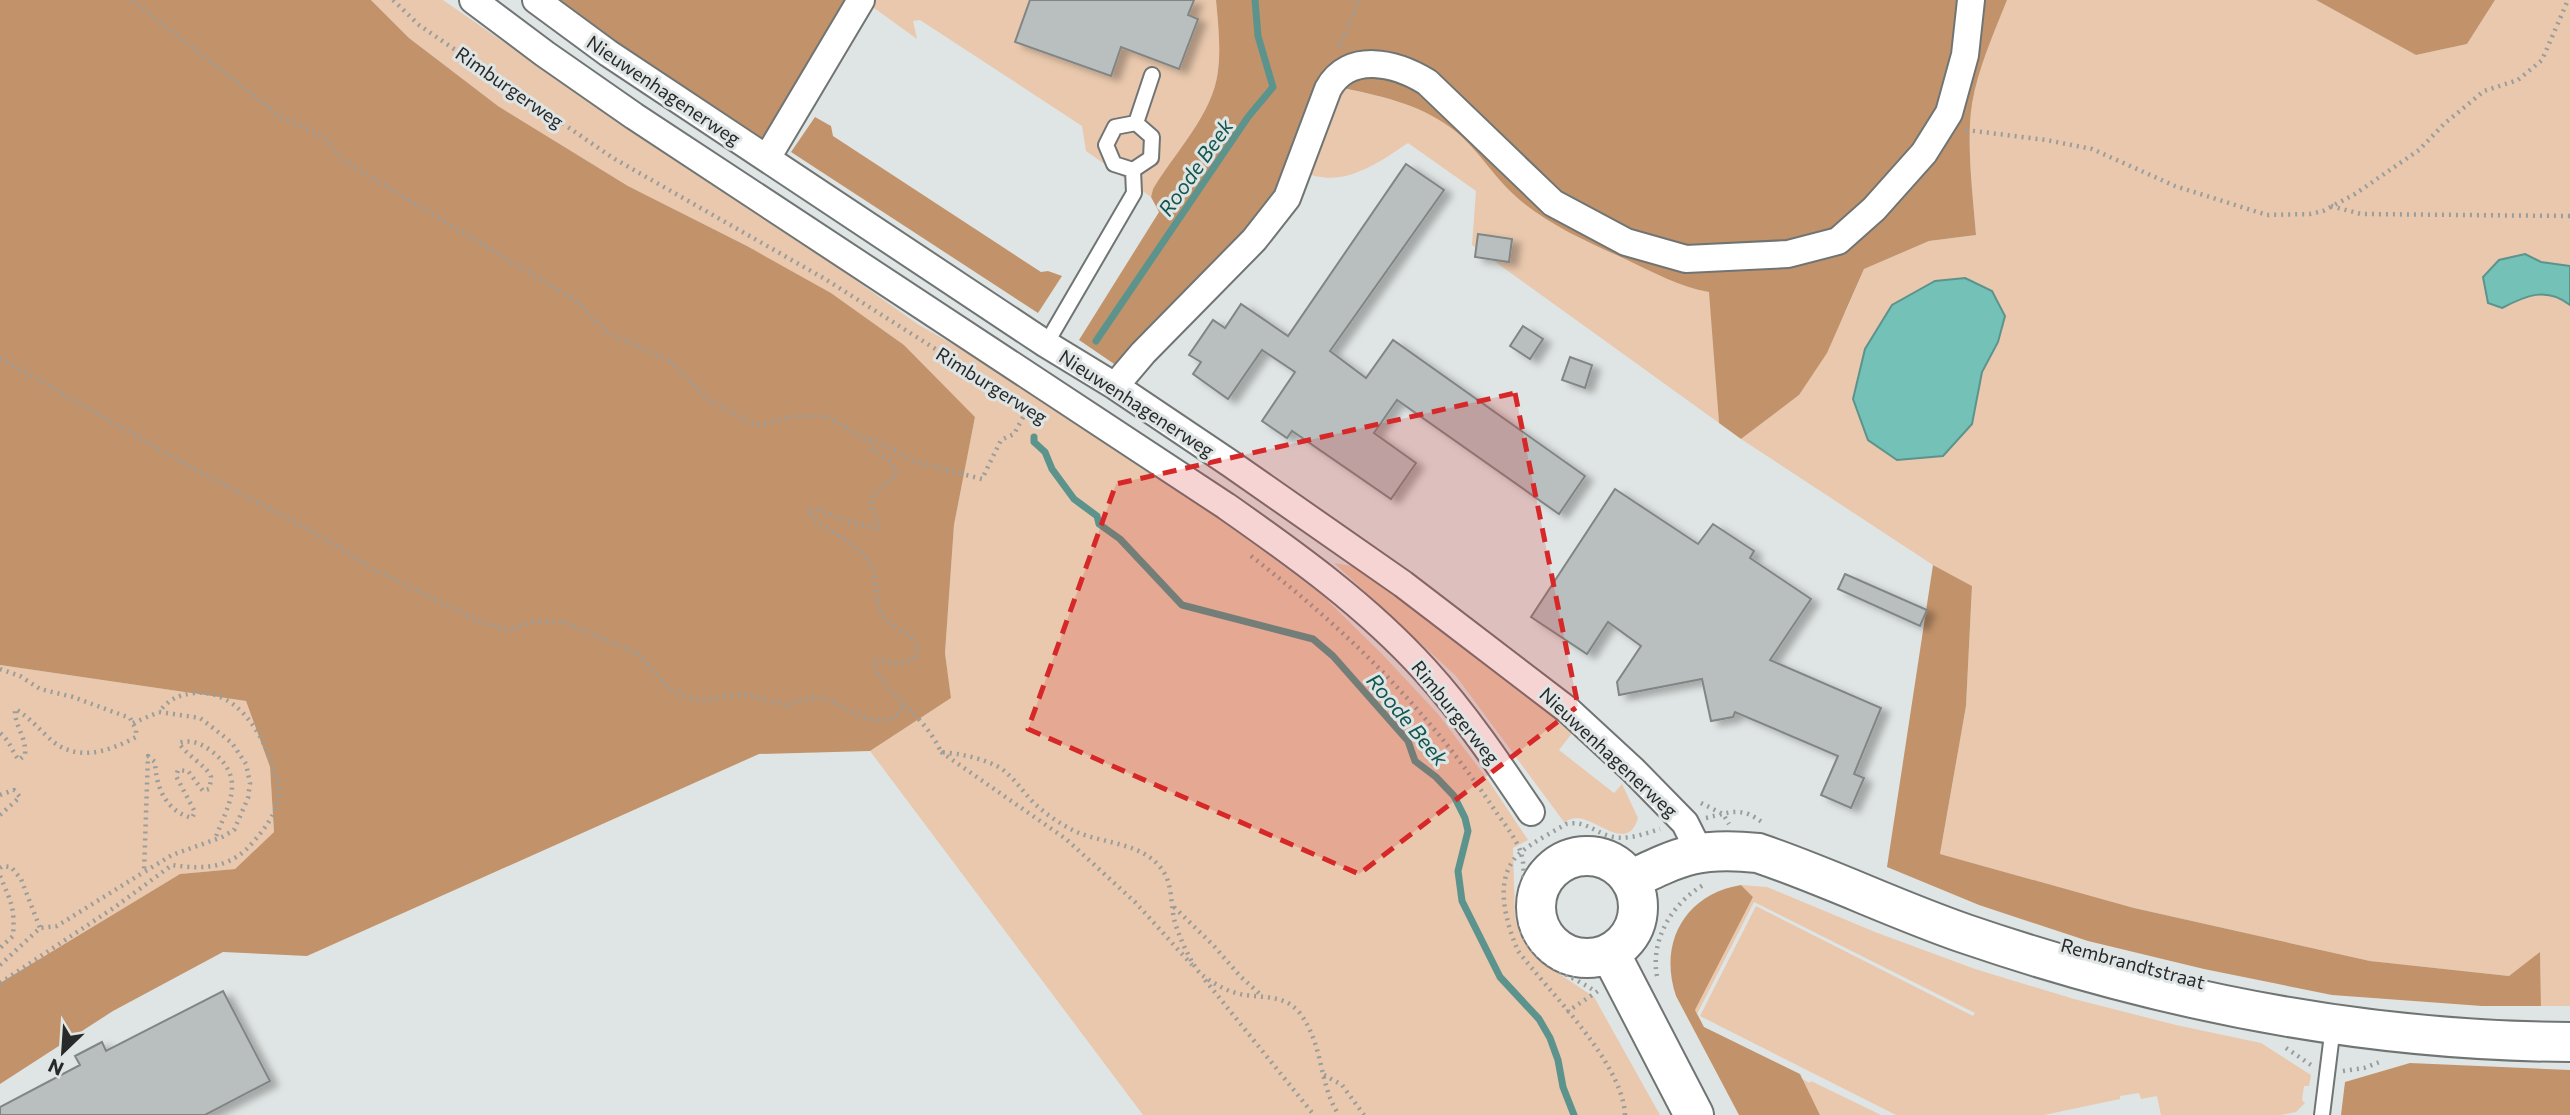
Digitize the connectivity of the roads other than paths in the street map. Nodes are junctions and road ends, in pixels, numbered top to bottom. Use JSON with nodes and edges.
{"nodes":[{"id":1,"x":473,"y":0,"type":"edge"},
{"id":2,"x":536,"y":0,"type":"edge"},
{"id":3,"x":861,"y":0,"type":"edge"},
{"id":4,"x":1971,"y":0,"type":"edge"},
{"id":5,"x":1152,"y":75,"type":"dead end"},
{"id":6,"x":1136,"y":123,"type":"junction"},
{"id":7,"x":766,"y":158,"type":"junction"},
{"id":8,"x":1133,"y":170,"type":"junction"},
{"id":9,"x":1046,"y":344,"type":"junction"},
{"id":10,"x":1115,"y":386,"type":"junction"},
{"id":11,"x":1531,"y":811,"type":"dead end"},
{"id":12,"x":1699,"y":851,"type":"junction"},
{"id":13,"x":1630,"y":880,"type":"junction"},
{"id":14,"x":1610,"y":953,"type":"junction"},
{"id":15,"x":2333,"y":1026,"type":"junction"},
{"id":16,"x":2570,"y":1042,"type":"edge"},
{"id":17,"x":1694,"y":1115,"type":"edge"},
{"id":18,"x":2322,"y":1115,"type":"edge"}],
"edges":[{"from":1,"to":11,"type":"street","name":"Rimburgerweg"},
{"from":2,"to":7,"type":"street","name":"Nieuwenhagenerweg"},
{"from":3,"to":7,"type":"street"},
{"from":4,"to":10,"type":"street"},
{"from":5,"to":6,"type":"lane"},
{"from":6,"to":8,"type":"lane"},
{"from":6,"to":8,"type":"lane"},
{"from":7,"to":9,"type":"street","name":"Nieuwenhagenerweg"},
{"from":8,"to":9,"type":"lane"},
{"from":9,"to":10,"type":"street","name":"Nieuwenhagenerweg"},
{"from":10,"to":12,"type":"street","name":"Nieuwenhagenerweg"},
{"from":12,"to":13,"type":"street","name":"Rembrandtstraat"},
{"from":12,"to":15,"type":"street","name":"Rembrandtstraat"},
{"from":13,"to":14,"type":"street"},
{"from":13,"to":14,"type":"street"},
{"from":14,"to":17,"type":"street"},
{"from":15,"to":16,"type":"street","name":"Rembrandtstraat"},
{"from":15,"to":18,"type":"lane"}]}
